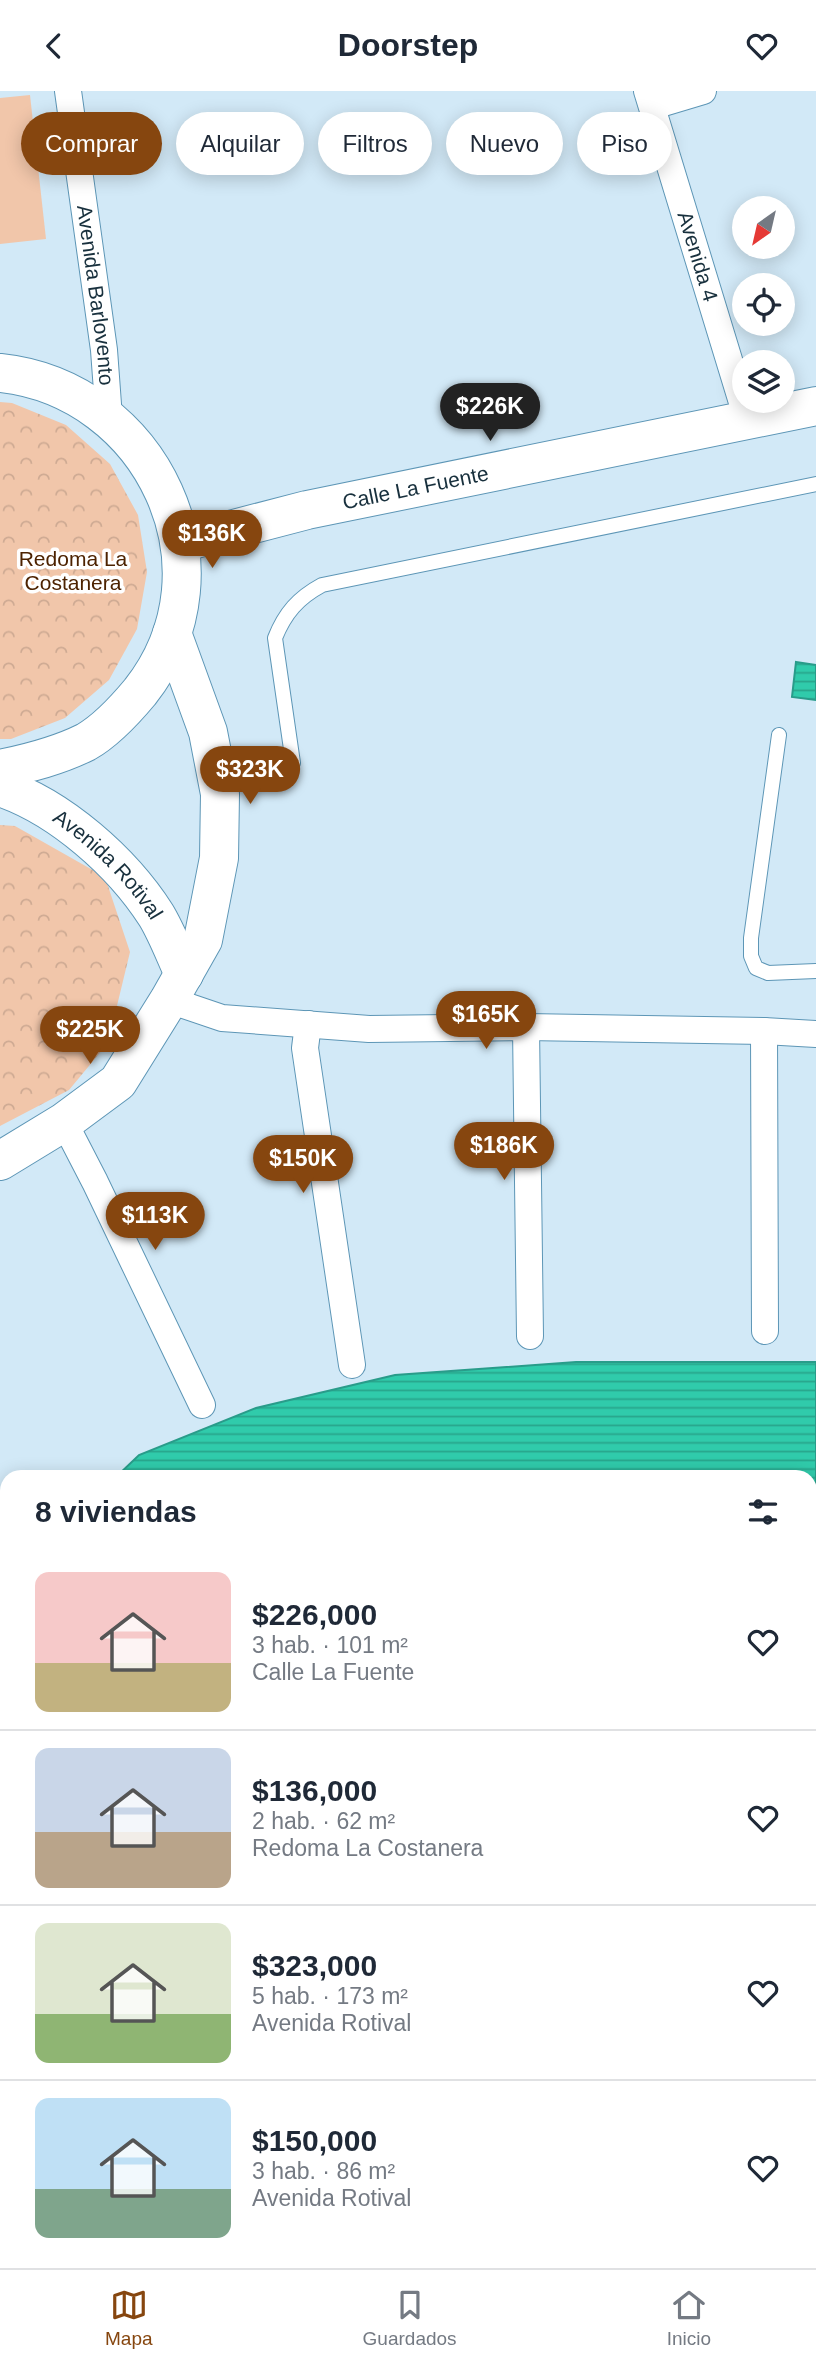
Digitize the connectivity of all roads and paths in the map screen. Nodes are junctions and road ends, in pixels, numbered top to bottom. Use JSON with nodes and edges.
{"nodes":[{"id":1,"x":68,"y":91,"type":"edge"},
{"id":2,"x":703,"y":91,"type":"edge"},
{"id":3,"x":650,"y":99,"type":"edge"},
{"id":4,"x":0,"y":373,"type":"edge"},
{"id":5,"x":816,"y":406,"type":"edge"},
{"id":6,"x":109,"y":418,"type":"junction"},
{"id":7,"x":748,"y":422,"type":"junction"},
{"id":8,"x":816,"y":484,"type":"edge"},
{"id":9,"x":180,"y":543,"type":"junction"},
{"id":10,"x":172,"y":633,"type":"junction"},
{"id":11,"x":779,"y":735,"type":"dead end"},
{"id":12,"x":293,"y":763,"type":"dead end"},
{"id":13,"x":0,"y":769,"type":"edge"},
{"id":14,"x":0,"y":787,"type":"edge"},
{"id":15,"x":816,"y":971,"type":"edge"},
{"id":16,"x":177,"y":987,"type":"junction"},
{"id":17,"x":308,"y":1024,"type":"junction"},
{"id":18,"x":526,"y":1027,"type":"junction"},
{"id":19,"x":764,"y":1031,"type":"junction"},
{"id":20,"x":816,"y":1034,"type":"edge"},
{"id":21,"x":64,"y":1122,"type":"junction"},
{"id":22,"x":0,"y":1161,"type":"edge"},
{"id":23,"x":765,"y":1331,"type":"dead end"},
{"id":24,"x":530,"y":1336,"type":"dead end"},
{"id":25,"x":352,"y":1366,"type":"dead end"},
{"id":26,"x":202,"y":1405,"type":"dead end"}],
"edges":[{"from":1,"to":6,"type":"street","name":"Avenida Barlovento"},
{"from":2,"to":3,"type":"street"},
{"from":3,"to":7,"type":"street","name":"Avenida 4"},
{"from":4,"to":6,"type":"main road"},
{"from":5,"to":7,"type":"main road","name":"Calle La Fuente"},
{"from":6,"to":9,"type":"main road"},
{"from":7,"to":9,"type":"main road","name":"Calle La Fuente"},
{"from":8,"to":12,"type":"lane"},
{"from":9,"to":10,"type":"main road"},
{"from":10,"to":13,"type":"main road"},
{"from":10,"to":16,"type":"main road"},
{"from":11,"to":15,"type":"lane"},
{"from":14,"to":16,"type":"main road","name":"Avenida Rotival"},
{"from":16,"to":17,"type":"street"},
{"from":16,"to":21,"type":"main road"},
{"from":17,"to":18,"type":"street"},
{"from":17,"to":25,"type":"street"},
{"from":18,"to":19,"type":"street"},
{"from":18,"to":24,"type":"street"},
{"from":19,"to":20,"type":"street"},
{"from":19,"to":23,"type":"street"},
{"from":21,"to":22,"type":"main road"},
{"from":21,"to":26,"type":"street"}]}
